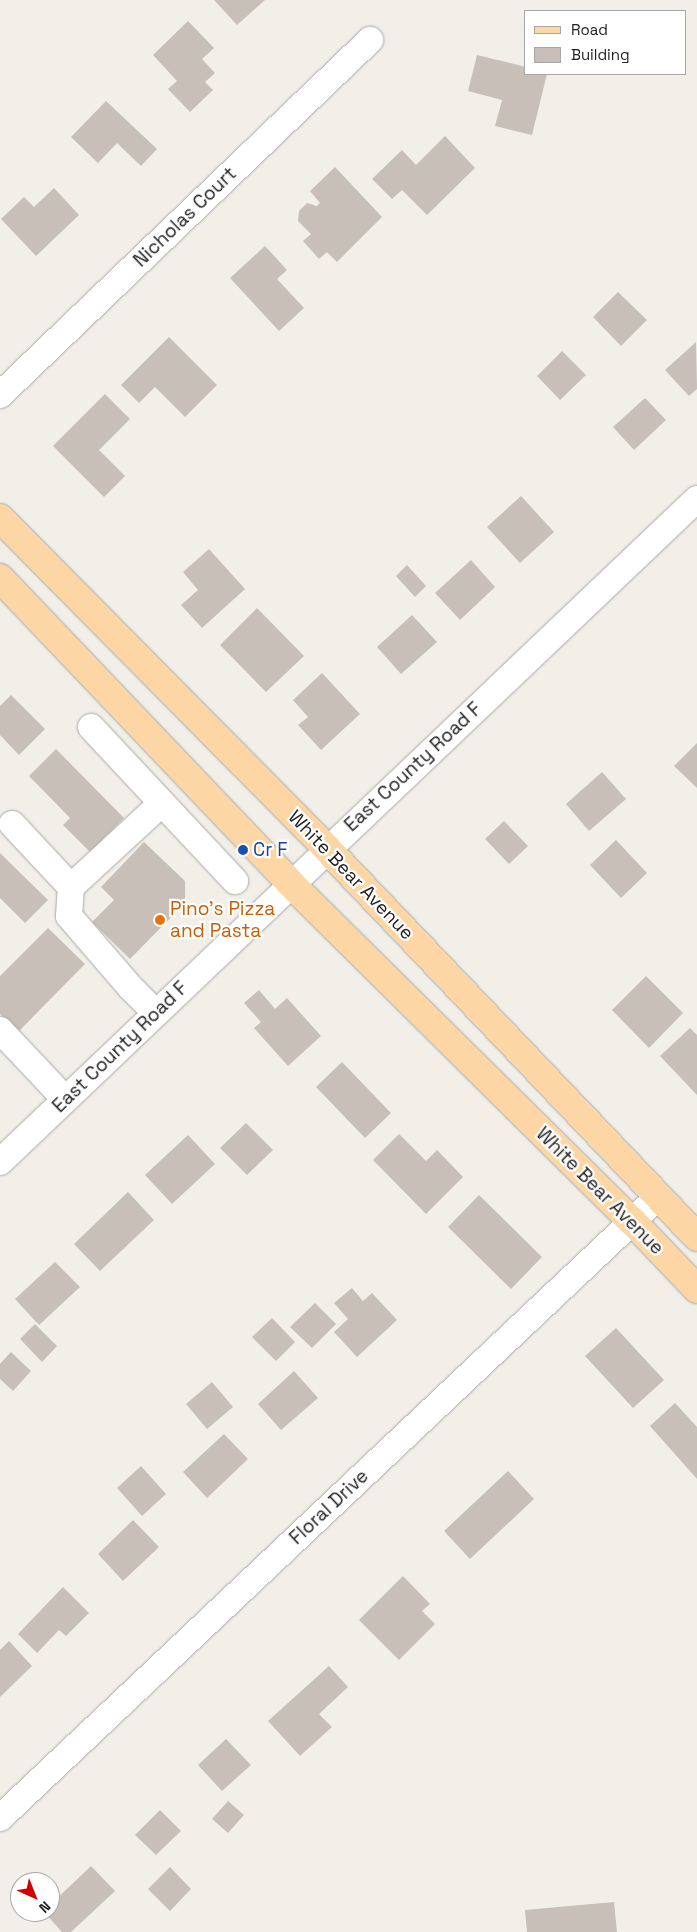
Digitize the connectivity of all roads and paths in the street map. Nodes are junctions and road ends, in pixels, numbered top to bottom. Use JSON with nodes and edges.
{"nodes":[{"id":1,"x":370,"y":40,"type":"dead end"},
{"id":2,"x":0,"y":394,"type":"edge"},
{"id":3,"x":697,"y":499,"type":"edge"},
{"id":4,"x":0,"y":518,"type":"edge"},
{"id":5,"x":0,"y":578,"type":"edge"},
{"id":6,"x":92,"y":727,"type":"dead end"},
{"id":7,"x":162,"y":803,"type":"junction"},
{"id":8,"x":12,"y":824,"type":"dead end"},
{"id":9,"x":327,"y":849,"type":"junction"},
{"id":10,"x":236,"y":881,"type":"dead end"},
{"id":11,"x":290,"y":884,"type":"junction"},
{"id":12,"x":71,"y":887,"type":"junction"},
{"id":13,"x":156,"y":1013,"type":"junction"},
{"id":14,"x":0,"y":1030,"type":"edge"},
{"id":15,"x":65,"y":1099,"type":"junction"},
{"id":16,"x":0,"y":1162,"type":"edge"},
{"id":17,"x":658,"y":1197,"type":"junction"},
{"id":18,"x":632,"y":1221,"type":"junction"},
{"id":19,"x":697,"y":1237,"type":"edge"},
{"id":20,"x":697,"y":1289,"type":"edge"},
{"id":21,"x":0,"y":1818,"type":"edge"}],
"edges":[{"from":1,"to":2,"type":"street","name":"Nicholas Court"},
{"from":3,"to":9,"type":"street","name":"East County Road F"},
{"from":4,"to":9,"type":"main road","name":"White Bear Avenue"},
{"from":5,"to":11,"type":"main road","name":"White Bear Avenue"},
{"from":6,"to":7,"type":"street"},
{"from":7,"to":10,"type":"street"},
{"from":7,"to":12,"type":"street"},
{"from":8,"to":12,"type":"street"},
{"from":9,"to":11,"type":"street","name":"East County Road F"},
{"from":9,"to":17,"type":"main road","name":"White Bear Avenue"},
{"from":11,"to":13,"type":"street","name":"East County Road F"},
{"from":11,"to":18,"type":"main road","name":"White Bear Avenue"},
{"from":12,"to":13,"type":"street"},
{"from":13,"to":15,"type":"street","name":"East County Road F"},
{"from":14,"to":15,"type":"street"},
{"from":15,"to":16,"type":"street","name":"East County Road F"},
{"from":17,"to":18,"type":"street","name":"Floral Drive"},
{"from":17,"to":19,"type":"main road","name":"White Bear Avenue"},
{"from":18,"to":20,"type":"main road","name":"White Bear Avenue"},
{"from":18,"to":21,"type":"street","name":"Floral Drive"}]}
